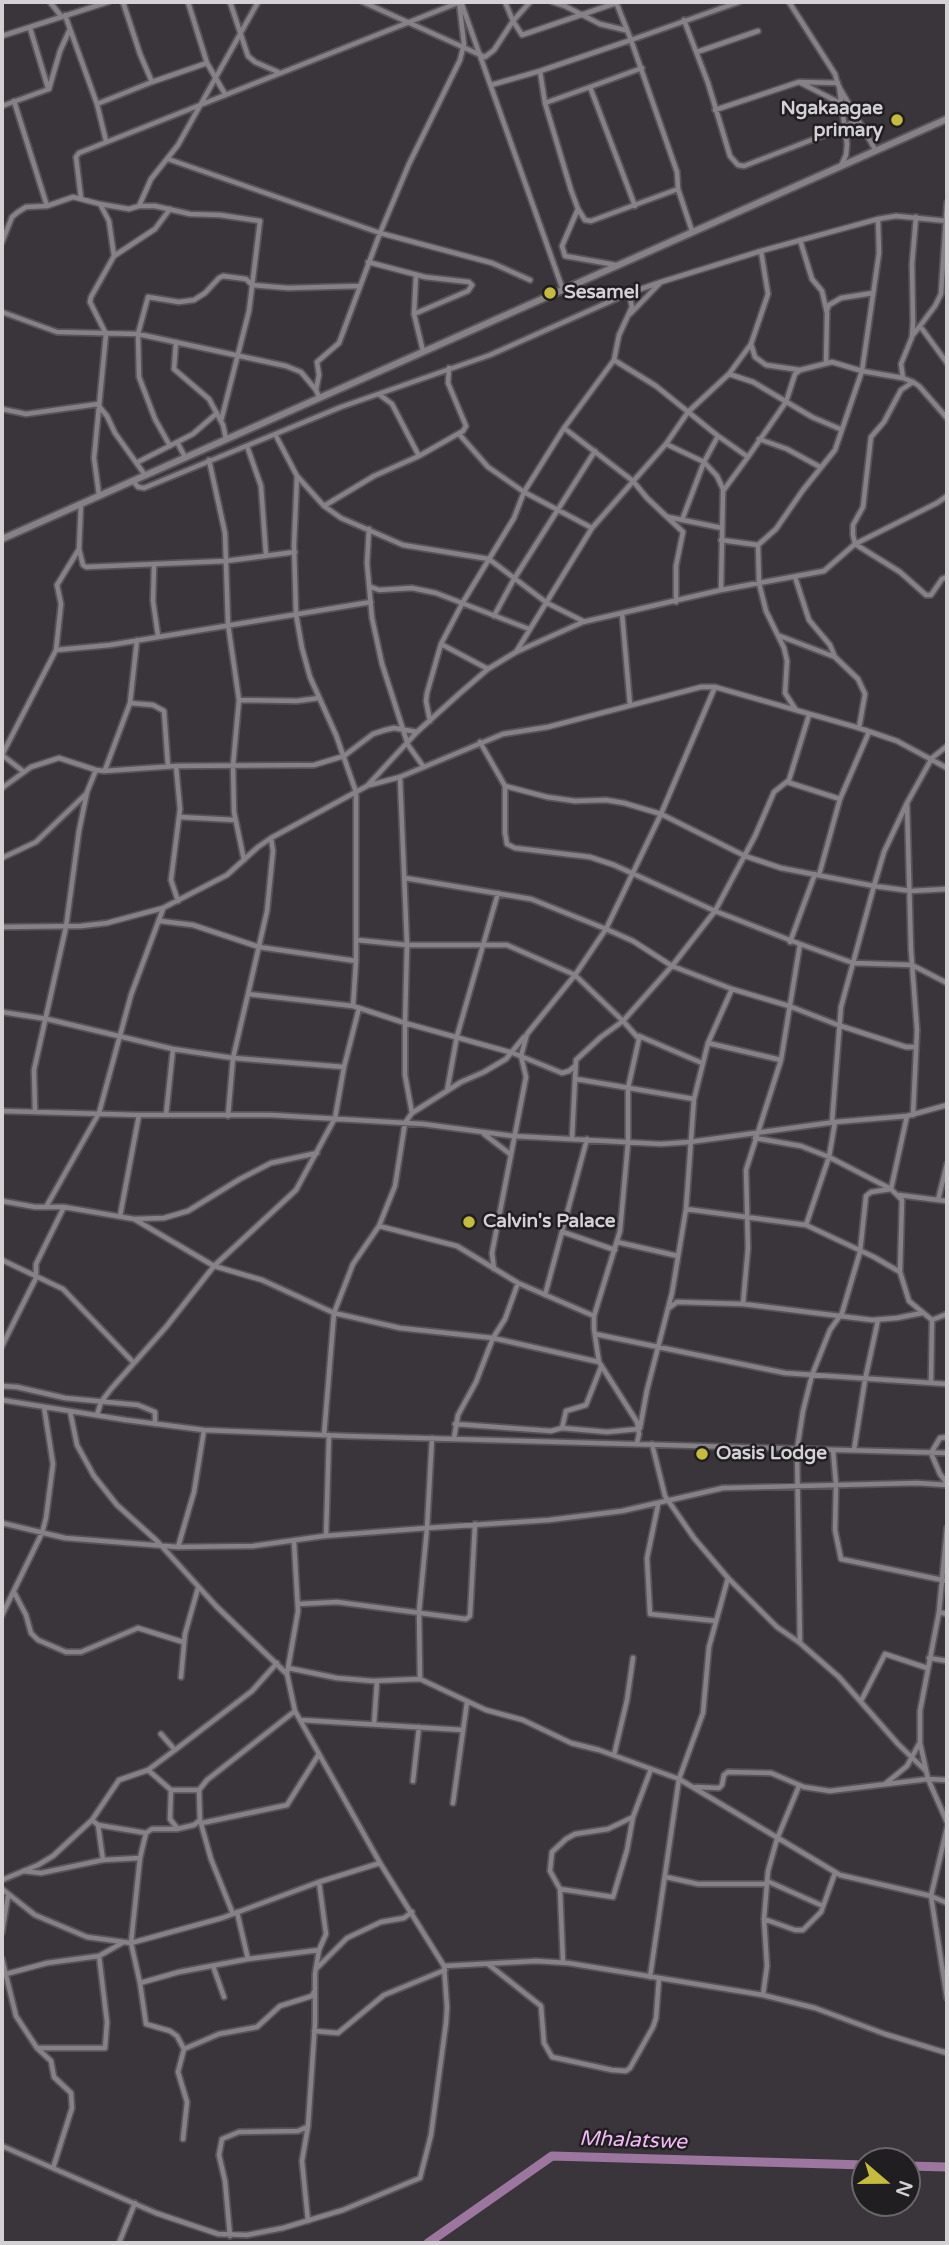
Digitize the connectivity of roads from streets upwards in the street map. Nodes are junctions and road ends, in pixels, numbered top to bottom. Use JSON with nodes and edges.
{"nodes":[{"id":1,"x":50,"y":2,"type":"edge"},
{"id":2,"x":108,"y":2,"type":"edge"},
{"id":3,"x":123,"y":2,"type":"edge"},
{"id":4,"x":188,"y":2,"type":"edge"},
{"id":5,"x":230,"y":2,"type":"edge"},
{"id":6,"x":258,"y":2,"type":"edge"},
{"id":7,"x":363,"y":2,"type":"edge"},
{"id":8,"x":460,"y":2,"type":"edge"},
{"id":9,"x":505,"y":2,"type":"edge"},
{"id":10,"x":530,"y":2,"type":"edge"},
{"id":11,"x":553,"y":2,"type":"edge"},
{"id":12,"x":739,"y":2,"type":"edge"},
{"id":13,"x":789,"y":2,"type":"edge"},
{"id":14,"x":616,"y":3,"type":"edge"},
{"id":15,"x":564,"y":4,"type":"edge"},
{"id":16,"x":582,"y":14,"type":"junction"},
{"id":17,"x":63,"y":16,"type":"junction"},
{"id":18,"x":684,"y":20,"type":"junction"},
{"id":19,"x":513,"y":21,"type":"junction"},
{"id":20,"x":408,"y":22,"type":"junction"},
{"id":21,"x":30,"y":28,"type":"junction"},
{"id":22,"x":70,"y":29,"type":"junction"},
{"id":23,"x":626,"y":30,"type":"junction"},
{"id":24,"x":758,"y":31,"type":"dead end"},
{"id":25,"x":2,"y":36,"type":"edge"},
{"id":26,"x":240,"y":36,"type":"junction"},
{"id":27,"x":631,"y":40,"type":"junction"},
{"id":28,"x":464,"y":49,"type":"junction"},
{"id":29,"x":697,"y":52,"type":"junction"},
{"id":30,"x":481,"y":56,"type":"junction"},
{"id":31,"x":207,"y":63,"type":"junction"},
{"id":32,"x":642,"y":68,"type":"junction"},
{"id":33,"x":540,"y":71,"type":"junction"},
{"id":34,"x":278,"y":73,"type":"junction"},
{"id":35,"x":216,"y":80,"type":"junction"},
{"id":36,"x":152,"y":82,"type":"junction"},
{"id":37,"x":799,"y":82,"type":"junction"},
{"id":38,"x":838,"y":84,"type":"junction"},
{"id":39,"x":491,"y":85,"type":"junction"},
{"id":40,"x":590,"y":87,"type":"junction"},
{"id":41,"x":48,"y":89,"type":"junction"},
{"id":42,"x":226,"y":94,"type":"junction"},
{"id":43,"x":14,"y":101,"type":"junction"},
{"id":44,"x":545,"y":103,"type":"junction"},
{"id":45,"x":840,"y":103,"type":"junction"},
{"id":46,"x":97,"y":104,"type":"junction"},
{"id":47,"x":199,"y":105,"type":"junction"},
{"id":48,"x":2,"y":106,"type":"edge"},
{"id":49,"x":715,"y":110,"type":"junction"},
{"id":50,"x":947,"y":119,"type":"edge"},
{"id":51,"x":858,"y":120,"type":"junction"},
{"id":52,"x":845,"y":127,"type":"junction"},
{"id":53,"x":106,"y":141,"type":"junction"},
{"id":54,"x":876,"y":152,"type":"junction"},
{"id":55,"x":168,"y":159,"type":"junction"},
{"id":56,"x":841,"y":166,"type":"junction"},
{"id":57,"x":678,"y":189,"type":"junction"},
{"id":58,"x":81,"y":198,"type":"junction"},
{"id":59,"x":947,"y":203,"type":"edge"},
{"id":60,"x":100,"y":204,"type":"junction"},
{"id":61,"x":47,"y":206,"type":"junction"},
{"id":62,"x":139,"y":206,"type":"junction"},
{"id":63,"x":635,"y":206,"type":"junction"},
{"id":64,"x":170,"y":208,"type":"junction"},
{"id":65,"x":578,"y":209,"type":"junction"},
{"id":66,"x":916,"y":217,"type":"junction"},
{"id":67,"x":878,"y":219,"type":"junction"},
{"id":68,"x":946,"y":221,"type":"edge"},
{"id":69,"x":692,"y":231,"type":"junction"},
{"id":70,"x":380,"y":233,"type":"junction"},
{"id":71,"x":800,"y":240,"type":"junction"},
{"id":72,"x":2,"y":242,"type":"edge"},
{"id":73,"x":761,"y":251,"type":"junction"},
{"id":74,"x":114,"y":256,"type":"junction"},
{"id":75,"x":369,"y":262,"type":"junction"},
{"id":76,"x":620,"y":265,"type":"junction"},
{"id":77,"x":416,"y":275,"type":"junction"},
{"id":78,"x":530,"y":280,"type":"dead end"},
{"id":79,"x":661,"y":282,"type":"junction"},
{"id":80,"x":252,"y":285,"type":"junction"},
{"id":81,"x":359,"y":286,"type":"junction"},
{"id":82,"x":563,"y":290,"type":"junction"},
{"id":83,"x":629,"y":293,"type":"junction"},
{"id":84,"x":873,"y":293,"type":"junction"},
{"id":85,"x":2,"y":312,"type":"edge"},
{"id":86,"x":827,"y":313,"type":"junction"},
{"id":87,"x":929,"y":313,"type":"junction"},
{"id":88,"x":414,"y":314,"type":"junction"},
{"id":89,"x":629,"y":315,"type":"junction"},
{"id":90,"x":913,"y":316,"type":"junction"},
{"id":91,"x":919,"y":326,"type":"junction"},
{"id":92,"x":106,"y":334,"type":"junction"},
{"id":93,"x":138,"y":334,"type":"junction"},
{"id":94,"x":912,"y":337,"type":"junction"},
{"id":95,"x":176,"y":342,"type":"junction"},
{"id":96,"x":751,"y":344,"type":"junction"},
{"id":97,"x":424,"y":351,"type":"junction"},
{"id":98,"x":238,"y":355,"type":"junction"},
{"id":99,"x":614,"y":360,"type":"junction"},
{"id":100,"x":826,"y":362,"type":"junction"},
{"id":101,"x":947,"y":363,"type":"edge"},
{"id":102,"x":449,"y":368,"type":"junction"},
{"id":103,"x":800,"y":370,"type":"junction"},
{"id":104,"x":862,"y":371,"type":"junction"},
{"id":105,"x":729,"y":373,"type":"junction"},
{"id":106,"x":900,"y":378,"type":"junction"},
{"id":107,"x":913,"y":382,"type":"junction"},
{"id":108,"x":901,"y":390,"type":"junction"},
{"id":109,"x":317,"y":394,"type":"junction"},
{"id":110,"x":380,"y":394,"type":"junction"},
{"id":111,"x":786,"y":402,"type":"junction"},
{"id":112,"x":98,"y":404,"type":"junction"},
{"id":113,"x":2,"y":409,"type":"edge"},
{"id":114,"x":688,"y":412,"type":"junction"},
{"id":115,"x":217,"y":413,"type":"junction"},
{"id":116,"x":947,"y":418,"type":"edge"},
{"id":117,"x":221,"y":421,"type":"junction"},
{"id":118,"x":261,"y":423,"type":"junction"},
{"id":119,"x":564,"y":428,"type":"junction"},
{"id":120,"x":840,"y":429,"type":"junction"},
{"id":121,"x":275,"y":434,"type":"junction"},
{"id":122,"x":459,"y":434,"type":"junction"},
{"id":123,"x":718,"y":436,"type":"junction"},
{"id":124,"x":266,"y":438,"type":"junction"},
{"id":125,"x":226,"y":439,"type":"junction"},
{"id":126,"x":759,"y":439,"type":"junction"},
{"id":127,"x":177,"y":442,"type":"junction"},
{"id":128,"x":666,"y":444,"type":"junction"},
{"id":129,"x":170,"y":446,"type":"junction"},
{"id":130,"x":247,"y":446,"type":"junction"},
{"id":131,"x":595,"y":451,"type":"junction"},
{"id":132,"x":188,"y":455,"type":"junction"},
{"id":133,"x":419,"y":456,"type":"junction"},
{"id":134,"x":748,"y":457,"type":"junction"},
{"id":135,"x":209,"y":460,"type":"junction"},
{"id":136,"x":138,"y":462,"type":"junction"},
{"id":137,"x":704,"y":462,"type":"junction"},
{"id":138,"x":195,"y":466,"type":"junction"},
{"id":139,"x":820,"y":467,"type":"junction"},
{"id":140,"x":145,"y":475,"type":"junction"},
{"id":141,"x":297,"y":477,"type":"junction"},
{"id":142,"x":132,"y":480,"type":"junction"},
{"id":143,"x":633,"y":481,"type":"junction"},
{"id":144,"x":723,"y":491,"type":"junction"},
{"id":145,"x":524,"y":492,"type":"junction"},
{"id":146,"x":99,"y":495,"type":"junction"},
{"id":147,"x":947,"y":496,"type":"edge"},
{"id":148,"x":81,"y":503,"type":"junction"},
{"id":149,"x":324,"y":506,"type":"junction"},
{"id":150,"x":558,"y":509,"type":"junction"},
{"id":151,"x":667,"y":517,"type":"junction"},
{"id":152,"x":682,"y":520,"type":"junction"},
{"id":153,"x":592,"y":528,"type":"junction"},
{"id":154,"x":722,"y":528,"type":"junction"},
{"id":155,"x":369,"y":529,"type":"junction"},
{"id":156,"x":2,"y":539,"type":"edge"},
{"id":157,"x":721,"y":540,"type":"junction"},
{"id":158,"x":855,"y":544,"type":"junction"},
{"id":159,"x":758,"y":545,"type":"junction"},
{"id":160,"x":79,"y":549,"type":"junction"},
{"id":161,"x":295,"y":552,"type":"junction"},
{"id":162,"x":266,"y":555,"type":"junction"},
{"id":163,"x":489,"y":559,"type":"junction"},
{"id":164,"x":226,"y":561,"type":"junction"},
{"id":165,"x":154,"y":566,"type":"junction"},
{"id":166,"x":795,"y":577,"type":"junction"},
{"id":167,"x":947,"y":577,"type":"edge"},
{"id":168,"x":514,"y":579,"type":"junction"},
{"id":169,"x":759,"y":583,"type":"junction"},
{"id":170,"x":371,"y":587,"type":"junction"},
{"id":171,"x":721,"y":590,"type":"junction"},
{"id":172,"x":463,"y":602,"type":"junction"},
{"id":173,"x":676,"y":602,"type":"junction"},
{"id":174,"x":370,"y":603,"type":"junction"},
{"id":175,"x":547,"y":603,"type":"junction"},
{"id":176,"x":622,"y":613,"type":"junction"},
{"id":177,"x":296,"y":614,"type":"junction"},
{"id":178,"x":494,"y":616,"type":"junction"},
{"id":179,"x":583,"y":622,"type":"junction"},
{"id":180,"x":228,"y":624,"type":"junction"},
{"id":181,"x":529,"y":629,"type":"junction"},
{"id":182,"x":158,"y":636,"type":"junction"},
{"id":183,"x":779,"y":636,"type":"junction"},
{"id":184,"x":137,"y":640,"type":"junction"},
{"id":185,"x":441,"y":644,"type":"junction"},
{"id":186,"x":56,"y":650,"type":"junction"},
{"id":187,"x":516,"y":652,"type":"junction"},
{"id":188,"x":835,"y":657,"type":"junction"},
{"id":189,"x":488,"y":669,"type":"junction"},
{"id":190,"x":715,"y":687,"type":"junction"},
{"id":191,"x":319,"y":698,"type":"junction"},
{"id":192,"x":239,"y":700,"type":"junction"},
{"id":193,"x":131,"y":703,"type":"junction"},
{"id":194,"x":631,"y":705,"type":"junction"},
{"id":195,"x":796,"y":711,"type":"junction"},
{"id":196,"x":809,"y":715,"type":"junction"},
{"id":197,"x":430,"y":721,"type":"junction"},
{"id":198,"x":859,"y":728,"type":"junction"},
{"id":199,"x":404,"y":730,"type":"junction"},
{"id":200,"x":417,"y":732,"type":"junction"},
{"id":201,"x":869,"y":732,"type":"junction"},
{"id":202,"x":481,"y":742,"type":"junction"},
{"id":203,"x":408,"y":745,"type":"junction"},
{"id":204,"x":947,"y":746,"type":"edge"},
{"id":205,"x":2,"y":755,"type":"edge"},
{"id":206,"x":344,"y":756,"type":"junction"},
{"id":207,"x":932,"y":758,"type":"junction"},
{"id":208,"x":233,"y":765,"type":"junction"},
{"id":209,"x":168,"y":766,"type":"junction"},
{"id":210,"x":176,"y":766,"type":"junction"},
{"id":211,"x":424,"y":766,"type":"junction"},
{"id":212,"x":947,"y":768,"type":"edge"},
{"id":213,"x":96,"y":770,"type":"junction"},
{"id":214,"x":104,"y":771,"type":"junction"},
{"id":215,"x":24,"y":772,"type":"junction"},
{"id":216,"x":400,"y":777,"type":"junction"},
{"id":217,"x":787,"y":782,"type":"junction"},
{"id":218,"x":367,"y":786,"type":"junction"},
{"id":219,"x":505,"y":786,"type":"junction"},
{"id":220,"x":2,"y":789,"type":"edge"},
{"id":221,"x":356,"y":792,"type":"junction"},
{"id":222,"x":87,"y":793,"type":"junction"},
{"id":223,"x":840,"y":799,"type":"junction"},
{"id":224,"x":907,"y":803,"type":"junction"},
{"id":225,"x":661,"y":814,"type":"junction"},
{"id":226,"x":179,"y":817,"type":"junction"},
{"id":227,"x":235,"y":820,"type":"junction"},
{"id":228,"x":271,"y":838,"type":"junction"},
{"id":229,"x":745,"y":856,"type":"junction"},
{"id":230,"x":2,"y":858,"type":"edge"},
{"id":231,"x":244,"y":860,"type":"junction"},
{"id":232,"x":634,"y":872,"type":"junction"},
{"id":233,"x":817,"y":875,"type":"junction"},
{"id":234,"x":405,"y":878,"type":"junction"},
{"id":235,"x":874,"y":886,"type":"junction"},
{"id":236,"x":947,"y":889,"type":"edge"},
{"id":237,"x":911,"y":891,"type":"junction"},
{"id":238,"x":498,"y":893,"type":"junction"},
{"id":239,"x":178,"y":901,"type":"junction"},
{"id":240,"x":163,"y":908,"type":"junction"},
{"id":241,"x":715,"y":911,"type":"junction"},
{"id":242,"x":160,"y":921,"type":"junction"},
{"id":243,"x":66,"y":927,"type":"junction"},
{"id":244,"x":2,"y":928,"type":"edge"},
{"id":245,"x":606,"y":929,"type":"junction"},
{"id":246,"x":357,"y":940,"type":"junction"},
{"id":247,"x":790,"y":942,"type":"junction"},
{"id":248,"x":484,"y":943,"type":"junction"},
{"id":249,"x":800,"y":944,"type":"junction"},
{"id":250,"x":407,"y":945,"type":"junction"},
{"id":251,"x":259,"y":947,"type":"junction"},
{"id":252,"x":356,"y":961,"type":"junction"},
{"id":253,"x":853,"y":962,"type":"junction"},
{"id":254,"x":912,"y":965,"type":"junction"},
{"id":255,"x":673,"y":966,"type":"junction"},
{"id":256,"x":575,"y":975,"type":"junction"},
{"id":257,"x":947,"y":983,"type":"edge"},
{"id":258,"x":732,"y":989,"type":"junction"},
{"id":259,"x":248,"y":994,"type":"junction"},
{"id":260,"x":789,"y":1006,"type":"junction"},
{"id":261,"x":356,"y":1007,"type":"junction"},
{"id":262,"x":2,"y":1012,"type":"edge"},
{"id":263,"x":47,"y":1019,"type":"junction"},
{"id":264,"x":623,"y":1021,"type":"junction"},
{"id":265,"x":405,"y":1023,"type":"junction"},
{"id":266,"x":838,"y":1025,"type":"junction"},
{"id":267,"x":527,"y":1034,"type":"junction"},
{"id":268,"x":120,"y":1036,"type":"junction"},
{"id":269,"x":457,"y":1036,"type":"junction"},
{"id":270,"x":639,"y":1036,"type":"junction"},
{"id":271,"x":708,"y":1043,"type":"junction"},
{"id":272,"x":916,"y":1047,"type":"junction"},
{"id":273,"x":173,"y":1049,"type":"junction"},
{"id":274,"x":513,"y":1053,"type":"junction"},
{"id":275,"x":521,"y":1056,"type":"junction"},
{"id":276,"x":233,"y":1058,"type":"junction"},
{"id":277,"x":781,"y":1060,"type":"junction"},
{"id":278,"x":702,"y":1063,"type":"junction"},
{"id":279,"x":575,"y":1066,"type":"junction"},
{"id":280,"x":344,"y":1067,"type":"junction"},
{"id":281,"x":576,"y":1079,"type":"junction"},
{"id":282,"x":628,"y":1088,"type":"junction"},
{"id":283,"x":447,"y":1092,"type":"junction"},
{"id":284,"x":694,"y":1099,"type":"junction"},
{"id":285,"x":947,"y":1105,"type":"edge"},
{"id":286,"x":35,"y":1110,"type":"junction"},
{"id":287,"x":2,"y":1111,"type":"edge"},
{"id":288,"x":99,"y":1113,"type":"junction"},
{"id":289,"x":412,"y":1113,"type":"junction"},
{"id":290,"x":139,"y":1115,"type":"junction"},
{"id":291,"x":166,"y":1115,"type":"junction"},
{"id":292,"x":910,"y":1115,"type":"junction"},
{"id":293,"x":228,"y":1116,"type":"junction"},
{"id":294,"x":335,"y":1118,"type":"junction"},
{"id":295,"x":834,"y":1122,"type":"junction"},
{"id":296,"x":405,"y":1123,"type":"junction"},
{"id":297,"x":482,"y":1132,"type":"junction"},
{"id":298,"x":756,"y":1135,"type":"junction"},
{"id":299,"x":513,"y":1136,"type":"junction"},
{"id":300,"x":572,"y":1138,"type":"junction"},
{"id":301,"x":587,"y":1139,"type":"junction"},
{"id":302,"x":690,"y":1142,"type":"junction"},
{"id":303,"x":628,"y":1143,"type":"junction"},
{"id":304,"x":318,"y":1152,"type":"junction"},
{"id":305,"x":511,"y":1155,"type":"junction"},
{"id":306,"x":829,"y":1157,"type":"junction"},
{"id":307,"x":947,"y":1164,"type":"edge"},
{"id":308,"x":891,"y":1189,"type":"junction"},
{"id":309,"x":898,"y":1195,"type":"junction"},
{"id":310,"x":937,"y":1200,"type":"junction"},
{"id":311,"x":2,"y":1201,"type":"edge"},
{"id":312,"x":947,"y":1201,"type":"edge"},
{"id":313,"x":46,"y":1207,"type":"junction"},
{"id":314,"x":64,"y":1207,"type":"junction"},
{"id":315,"x":686,"y":1209,"type":"junction"},
{"id":316,"x":120,"y":1216,"type":"junction"},
{"id":317,"x":747,"y":1216,"type":"junction"},
{"id":318,"x":134,"y":1219,"type":"junction"},
{"id":319,"x":806,"y":1225,"type":"junction"},
{"id":320,"x":379,"y":1226,"type":"junction"},
{"id":321,"x":563,"y":1232,"type":"junction"},
{"id":322,"x":617,"y":1242,"type":"junction"},
{"id":323,"x":615,"y":1250,"type":"junction"},
{"id":324,"x":860,"y":1252,"type":"junction"},
{"id":325,"x":678,"y":1256,"type":"junction"},
{"id":326,"x":2,"y":1261,"type":"edge"},
{"id":327,"x":214,"y":1266,"type":"junction"},
{"id":328,"x":494,"y":1269,"type":"junction"},
{"id":329,"x":900,"y":1272,"type":"junction"},
{"id":330,"x":36,"y":1278,"type":"junction"},
{"id":331,"x":518,"y":1283,"type":"junction"},
{"id":332,"x":545,"y":1295,"type":"junction"},
{"id":333,"x":743,"y":1304,"type":"junction"},
{"id":334,"x":668,"y":1309,"type":"junction"},
{"id":335,"x":334,"y":1313,"type":"junction"},
{"id":336,"x":924,"y":1313,"type":"junction"},
{"id":337,"x":947,"y":1314,"type":"edge"},
{"id":338,"x":594,"y":1316,"type":"junction"},
{"id":339,"x":839,"y":1317,"type":"junction"},
{"id":340,"x":878,"y":1320,"type":"junction"},
{"id":341,"x":932,"y":1320,"type":"junction"},
{"id":342,"x":595,"y":1334,"type":"junction"},
{"id":343,"x":494,"y":1338,"type":"junction"},
{"id":344,"x":2,"y":1346,"type":"edge"},
{"id":345,"x":658,"y":1348,"type":"junction"},
{"id":346,"x":134,"y":1363,"type":"junction"},
{"id":347,"x":600,"y":1364,"type":"junction"},
{"id":348,"x":812,"y":1375,"type":"junction"},
{"id":349,"x":865,"y":1380,"type":"junction"},
{"id":350,"x":931,"y":1381,"type":"junction"},
{"id":351,"x":947,"y":1384,"type":"edge"},
{"id":352,"x":2,"y":1386,"type":"edge"},
{"id":353,"x":2,"y":1400,"type":"edge"},
{"id":354,"x":102,"y":1401,"type":"junction"},
{"id":355,"x":44,"y":1407,"type":"junction"},
{"id":356,"x":70,"y":1411,"type":"junction"},
{"id":357,"x":97,"y":1415,"type":"junction"},
{"id":358,"x":155,"y":1424,"type":"junction"},
{"id":359,"x":455,"y":1424,"type":"junction"},
{"id":360,"x":562,"y":1428,"type":"junction"},
{"id":361,"x":204,"y":1430,"type":"junction"},
{"id":362,"x":639,"y":1431,"type":"junction"},
{"id":363,"x":327,"y":1435,"type":"junction"},
{"id":364,"x":947,"y":1437,"type":"edge"},
{"id":365,"x":432,"y":1438,"type":"junction"},
{"id":366,"x":454,"y":1438,"type":"junction"},
{"id":367,"x":637,"y":1443,"type":"junction"},
{"id":368,"x":652,"y":1444,"type":"junction"},
{"id":369,"x":797,"y":1449,"type":"junction"},
{"id":370,"x":833,"y":1450,"type":"junction"},
{"id":371,"x":854,"y":1450,"type":"junction"},
{"id":372,"x":931,"y":1453,"type":"junction"},
{"id":373,"x":947,"y":1453,"type":"edge"},
{"id":374,"x":947,"y":1484,"type":"edge"},
{"id":375,"x":836,"y":1485,"type":"junction"},
{"id":376,"x":797,"y":1486,"type":"junction"},
{"id":377,"x":668,"y":1500,"type":"junction"},
{"id":378,"x":658,"y":1505,"type":"junction"},
{"id":379,"x":2,"y":1523,"type":"edge"},
{"id":380,"x":475,"y":1524,"type":"junction"},
{"id":381,"x":427,"y":1528,"type":"junction"},
{"id":382,"x":947,"y":1528,"type":"edge"},
{"id":383,"x":42,"y":1533,"type":"junction"},
{"id":384,"x":326,"y":1536,"type":"junction"},
{"id":385,"x":294,"y":1542,"type":"junction"},
{"id":386,"x":946,"y":1543,"type":"edge"},
{"id":387,"x":163,"y":1547,"type":"junction"},
{"id":388,"x":178,"y":1547,"type":"junction"},
{"id":389,"x":728,"y":1578,"type":"junction"},
{"id":390,"x":945,"y":1581,"type":"edge"},
{"id":391,"x":198,"y":1587,"type":"junction"},
{"id":392,"x":14,"y":1591,"type":"junction"},
{"id":393,"x":298,"y":1604,"type":"junction"},
{"id":394,"x":419,"y":1612,"type":"junction"},
{"id":395,"x":939,"y":1612,"type":"junction"},
{"id":396,"x":947,"y":1614,"type":"edge"},
{"id":397,"x":2,"y":1615,"type":"edge"},
{"id":398,"x":716,"y":1621,"type":"junction"},
{"id":399,"x":183,"y":1642,"type":"junction"},
{"id":400,"x":800,"y":1643,"type":"junction"},
{"id":401,"x":634,"y":1658,"type":"dead end"},
{"id":402,"x":929,"y":1658,"type":"junction"},
{"id":403,"x":947,"y":1661,"type":"edge"},
{"id":404,"x":277,"y":1663,"type":"junction"},
{"id":405,"x":927,"y":1668,"type":"junction"},
{"id":406,"x":287,"y":1671,"type":"junction"},
{"id":407,"x":181,"y":1677,"type":"dead end"},
{"id":408,"x":420,"y":1679,"type":"junction"},
{"id":409,"x":377,"y":1681,"type":"junction"},
{"id":410,"x":861,"y":1701,"type":"junction"},
{"id":411,"x":467,"y":1702,"type":"junction"},
{"id":412,"x":295,"y":1711,"type":"junction"},
{"id":413,"x":300,"y":1720,"type":"junction"},
{"id":414,"x":374,"y":1724,"type":"junction"},
{"id":415,"x":419,"y":1727,"type":"junction"},
{"id":416,"x":463,"y":1730,"type":"junction"},
{"id":417,"x":161,"y":1734,"type":"dead end"},
{"id":418,"x":920,"y":1743,"type":"junction"},
{"id":419,"x":175,"y":1751,"type":"junction"},
{"id":420,"x":318,"y":1754,"type":"junction"},
{"id":421,"x":614,"y":1755,"type":"junction"},
{"id":422,"x":913,"y":1759,"type":"junction"},
{"id":423,"x":651,"y":1769,"type":"junction"},
{"id":424,"x":148,"y":1770,"type":"junction"},
{"id":425,"x":926,"y":1772,"type":"junction"},
{"id":426,"x":679,"y":1779,"type":"junction"},
{"id":427,"x":929,"y":1779,"type":"junction"},
{"id":428,"x":947,"y":1780,"type":"edge"},
{"id":429,"x":413,"y":1781,"type":"dead end"},
{"id":430,"x":799,"y":1786,"type":"junction"},
{"id":431,"x":882,"y":1786,"type":"junction"},
{"id":432,"x":696,"y":1787,"type":"junction"},
{"id":433,"x":171,"y":1790,"type":"junction"},
{"id":434,"x":199,"y":1790,"type":"junction"},
{"id":435,"x":453,"y":1802,"type":"dead end"},
{"id":436,"x":633,"y":1816,"type":"junction"},
{"id":437,"x":92,"y":1820,"type":"junction"},
{"id":438,"x":201,"y":1821,"type":"junction"},
{"id":439,"x":98,"y":1825,"type":"junction"},
{"id":440,"x":947,"y":1825,"type":"edge"},
{"id":441,"x":177,"y":1829,"type":"junction"},
{"id":442,"x":146,"y":1833,"type":"junction"},
{"id":443,"x":777,"y":1839,"type":"junction"},
{"id":444,"x":140,"y":1858,"type":"junction"},
{"id":445,"x":103,"y":1860,"type":"junction"},
{"id":446,"x":380,"y":1863,"type":"junction"},
{"id":447,"x":23,"y":1871,"type":"junction"},
{"id":448,"x":835,"y":1873,"type":"junction"},
{"id":449,"x":666,"y":1877,"type":"junction"},
{"id":450,"x":2,"y":1880,"type":"edge"},
{"id":451,"x":319,"y":1882,"type":"junction"},
{"id":452,"x":767,"y":1882,"type":"junction"},
{"id":453,"x":2,"y":1889,"type":"edge"},
{"id":454,"x":560,"y":1889,"type":"junction"},
{"id":455,"x":8,"y":1895,"type":"junction"},
{"id":456,"x":931,"y":1896,"type":"junction"},
{"id":457,"x":947,"y":1903,"type":"edge"},
{"id":458,"x":823,"y":1906,"type":"junction"},
{"id":459,"x":412,"y":1912,"type":"junction"},
{"id":460,"x":235,"y":1913,"type":"junction"},
{"id":461,"x":764,"y":1919,"type":"junction"},
{"id":462,"x":2,"y":1932,"type":"edge"},
{"id":463,"x":123,"y":1943,"type":"junction"},
{"id":464,"x":131,"y":1943,"type":"junction"},
{"id":465,"x":319,"y":1950,"type":"junction"},
{"id":466,"x":99,"y":1956,"type":"junction"},
{"id":467,"x":2,"y":1959,"type":"edge"},
{"id":468,"x":248,"y":1959,"type":"junction"},
{"id":469,"x":563,"y":1962,"type":"junction"},
{"id":470,"x":488,"y":1964,"type":"junction"},
{"id":471,"x":213,"y":1966,"type":"junction"},
{"id":472,"x":316,"y":1968,"type":"junction"},
{"id":473,"x":444,"y":1968,"type":"junction"},
{"id":474,"x":6,"y":1974,"type":"junction"},
{"id":475,"x":650,"y":1977,"type":"junction"},
{"id":476,"x":659,"y":1978,"type":"junction"},
{"id":477,"x":140,"y":1983,"type":"junction"},
{"id":478,"x":315,"y":1991,"type":"junction"},
{"id":479,"x":763,"y":1995,"type":"junction"},
{"id":480,"x":224,"y":1997,"type":"dead end"},
{"id":481,"x":947,"y":1998,"type":"edge"},
{"id":482,"x":314,"y":2031,"type":"junction"},
{"id":483,"x":37,"y":2048,"type":"junction"},
{"id":484,"x":184,"y":2049,"type":"junction"},
{"id":485,"x":947,"y":2053,"type":"edge"},
{"id":486,"x":308,"y":2126,"type":"junction"},
{"id":487,"x":183,"y":2139,"type":"dead end"},
{"id":488,"x":2,"y":2146,"type":"edge"},
{"id":489,"x":53,"y":2168,"type":"junction"},
{"id":490,"x":135,"y":2203,"type":"junction"},
{"id":491,"x":308,"y":2221,"type":"junction"},
{"id":492,"x":230,"y":2236,"type":"junction"},
{"id":493,"x":119,"y":2243,"type":"edge"}],
"edges":[{"from":1,"to":17,"type":"street"},
{"from":2,"to":17,"type":"street"},
{"from":3,"to":36,"type":"street"},
{"from":4,"to":31,"type":"street"},
{"from":5,"to":26,"type":"street"},
{"from":6,"to":26,"type":"street"},
{"from":7,"to":20,"type":"street"},
{"from":8,"to":20,"type":"street"},
{"from":8,"to":28,"type":"street"},
{"from":8,"to":30,"type":"street"},
{"from":9,"to":19,"type":"street"},
{"from":10,"to":19,"type":"street"},
{"from":11,"to":15,"type":"street"},
{"from":12,"to":18,"type":"street"},
{"from":13,"to":38,"type":"street"},
{"from":14,"to":16,"type":"street"},
{"from":14,"to":23,"type":"street"},
{"from":15,"to":16,"type":"street"},
{"from":16,"to":19,"type":"street"},
{"from":16,"to":23,"type":"street"},
{"from":17,"to":21,"type":"street"},
{"from":17,"to":22,"type":"street"},
{"from":18,"to":27,"type":"street"},
{"from":18,"to":29,"type":"street"},
{"from":19,"to":30,"type":"street"},
{"from":20,"to":28,"type":"street"},
{"from":20,"to":34,"type":"street"},
{"from":21,"to":25,"type":"street"},
{"from":21,"to":41,"type":"street"},
{"from":22,"to":41,"type":"street"},
{"from":22,"to":46,"type":"street"},
{"from":23,"to":27,"type":"street"},
{"from":24,"to":29,"type":"street"},
{"from":26,"to":34,"type":"street"},
{"from":26,"to":35,"type":"street"},
{"from":27,"to":32,"type":"street"},
{"from":27,"to":33,"type":"street"},
{"from":28,"to":30,"type":"street"},
{"from":28,"to":70,"type":"street"},
{"from":29,"to":49,"type":"street"},
{"from":30,"to":39,"type":"street"},
{"from":31,"to":35,"type":"street"},
{"from":31,"to":36,"type":"street"},
{"from":32,"to":40,"type":"street"},
{"from":32,"to":57,"type":"street"},
{"from":33,"to":39,"type":"street"},
{"from":33,"to":44,"type":"street"},
{"from":34,"to":42,"type":"street"},
{"from":35,"to":42,"type":"street"},
{"from":35,"to":47,"type":"street"},
{"from":36,"to":46,"type":"street"},
{"from":37,"to":38,"type":"street"},
{"from":37,"to":45,"type":"street"},
{"from":37,"to":49,"type":"street"},
{"from":38,"to":45,"type":"street"},
{"from":38,"to":51,"type":"street"},
{"from":39,"to":82,"type":"street"},
{"from":40,"to":44,"type":"street"},
{"from":40,"to":63,"type":"street"},
{"from":41,"to":43,"type":"street"},
{"from":42,"to":47,"type":"street"},
{"from":43,"to":48,"type":"street"},
{"from":43,"to":61,"type":"street"},
{"from":44,"to":65,"type":"street"},
{"from":45,"to":52,"type":"street"},
{"from":46,"to":53,"type":"street"},
{"from":47,"to":53,"type":"street"},
{"from":47,"to":55,"type":"street"},
{"from":49,"to":52,"type":"street"},
{"from":50,"to":54,"type":"street"},
{"from":51,"to":52,"type":"street"},
{"from":51,"to":54,"type":"street"},
{"from":52,"to":56,"type":"street"},
{"from":53,"to":58,"type":"street"},
{"from":54,"to":56,"type":"street"},
{"from":55,"to":62,"type":"street"},
{"from":55,"to":70,"type":"street"},
{"from":56,"to":69,"type":"street"},
{"from":57,"to":63,"type":"street"},
{"from":57,"to":69,"type":"street"},
{"from":58,"to":60,"type":"street"},
{"from":58,"to":61,"type":"street"},
{"from":59,"to":68,"type":"street"},
{"from":60,"to":62,"type":"street"},
{"from":60,"to":74,"type":"street"},
{"from":61,"to":72,"type":"street"},
{"from":62,"to":64,"type":"street"},
{"from":63,"to":65,"type":"street"},
{"from":64,"to":74,"type":"street"},
{"from":64,"to":80,"type":"street"},
{"from":65,"to":76,"type":"street"},
{"from":66,"to":67,"type":"street"},
{"from":66,"to":68,"type":"street"},
{"from":66,"to":90,"type":"street"},
{"from":67,"to":71,"type":"street"},
{"from":67,"to":84,"type":"street"},
{"from":68,"to":87,"type":"street"},
{"from":69,"to":76,"type":"street"},
{"from":70,"to":75,"type":"street"},
{"from":70,"to":78,"type":"street"},
{"from":71,"to":73,"type":"street"},
{"from":71,"to":86,"type":"street"},
{"from":73,"to":79,"type":"street"},
{"from":73,"to":96,"type":"street"},
{"from":74,"to":92,"type":"street"},
{"from":75,"to":77,"type":"street"},
{"from":75,"to":81,"type":"street"},
{"from":76,"to":82,"type":"street"},
{"from":77,"to":88,"type":"street"},
{"from":77,"to":88,"type":"street"},
{"from":79,"to":83,"type":"street"},
{"from":79,"to":89,"type":"street"},
{"from":80,"to":81,"type":"street"},
{"from":80,"to":93,"type":"street"},
{"from":80,"to":98,"type":"street"},
{"from":81,"to":109,"type":"street"},
{"from":82,"to":97,"type":"street"},
{"from":83,"to":89,"type":"street"},
{"from":83,"to":102,"type":"street"},
{"from":84,"to":86,"type":"street"},
{"from":84,"to":104,"type":"street"},
{"from":85,"to":92,"type":"street"},
{"from":86,"to":100,"type":"street"},
{"from":87,"to":90,"type":"street"},
{"from":87,"to":91,"type":"street"},
{"from":88,"to":97,"type":"street"},
{"from":89,"to":99,"type":"street"},
{"from":90,"to":94,"type":"street"},
{"from":91,"to":94,"type":"street"},
{"from":91,"to":101,"type":"street"},
{"from":92,"to":93,"type":"street"},
{"from":92,"to":112,"type":"street"},
{"from":93,"to":95,"type":"street"},
{"from":93,"to":129,"type":"street"},
{"from":94,"to":106,"type":"street"},
{"from":95,"to":98,"type":"street"},
{"from":95,"to":115,"type":"street"},
{"from":96,"to":103,"type":"street"},
{"from":96,"to":105,"type":"street"},
{"from":97,"to":109,"type":"street"},
{"from":98,"to":109,"type":"street"},
{"from":98,"to":117,"type":"street"},
{"from":99,"to":114,"type":"street"},
{"from":99,"to":119,"type":"street"},
{"from":100,"to":103,"type":"street"},
{"from":100,"to":104,"type":"street"},
{"from":102,"to":110,"type":"street"},
{"from":102,"to":122,"type":"street"},
{"from":103,"to":111,"type":"street"},
{"from":104,"to":106,"type":"street"},
{"from":104,"to":120,"type":"street"},
{"from":105,"to":111,"type":"street"},
{"from":105,"to":114,"type":"street"},
{"from":106,"to":107,"type":"street"},
{"from":106,"to":108,"type":"street"},
{"from":107,"to":108,"type":"street"},
{"from":107,"to":116,"type":"street"},
{"from":108,"to":158,"type":"street"},
{"from":109,"to":118,"type":"street"},
{"from":110,"to":121,"type":"street"},
{"from":110,"to":133,"type":"street"},
{"from":111,"to":120,"type":"street"},
{"from":111,"to":126,"type":"street"},
{"from":112,"to":113,"type":"street"},
{"from":112,"to":136,"type":"street"},
{"from":112,"to":146,"type":"street"},
{"from":114,"to":123,"type":"street"},
{"from":114,"to":128,"type":"street"},
{"from":115,"to":117,"type":"street"},
{"from":115,"to":127,"type":"street"},
{"from":117,"to":125,"type":"street"},
{"from":118,"to":124,"type":"street"},
{"from":118,"to":125,"type":"street"},
{"from":119,"to":131,"type":"street"},
{"from":119,"to":145,"type":"street"},
{"from":120,"to":139,"type":"street"},
{"from":121,"to":124,"type":"street"},
{"from":121,"to":141,"type":"street"},
{"from":122,"to":133,"type":"street"},
{"from":122,"to":145,"type":"street"},
{"from":123,"to":134,"type":"street"},
{"from":123,"to":137,"type":"street"},
{"from":124,"to":130,"type":"street"},
{"from":125,"to":132,"type":"street"},
{"from":126,"to":134,"type":"street"},
{"from":126,"to":139,"type":"street"},
{"from":127,"to":129,"type":"street"},
{"from":127,"to":132,"type":"street"},
{"from":128,"to":137,"type":"street"},
{"from":128,"to":143,"type":"street"},
{"from":129,"to":136,"type":"street"},
{"from":130,"to":135,"type":"street"},
{"from":130,"to":162,"type":"street"},
{"from":131,"to":143,"type":"street"},
{"from":131,"to":150,"type":"street"},
{"from":132,"to":138,"type":"street"},
{"from":132,"to":140,"type":"street"},
{"from":133,"to":149,"type":"street"},
{"from":134,"to":144,"type":"street"},
{"from":135,"to":138,"type":"street"},
{"from":135,"to":164,"type":"street"},
{"from":136,"to":140,"type":"street"},
{"from":137,"to":144,"type":"street"},
{"from":137,"to":152,"type":"street"},
{"from":138,"to":142,"type":"street"},
{"from":139,"to":159,"type":"street"},
{"from":140,"to":142,"type":"street"},
{"from":141,"to":149,"type":"street"},
{"from":141,"to":161,"type":"street"},
{"from":142,"to":146,"type":"street"},
{"from":143,"to":151,"type":"street"},
{"from":143,"to":153,"type":"street"},
{"from":144,"to":154,"type":"street"},
{"from":145,"to":150,"type":"street"},
{"from":145,"to":163,"type":"street"},
{"from":146,"to":148,"type":"street"},
{"from":147,"to":158,"type":"street"},
{"from":148,"to":156,"type":"street"},
{"from":148,"to":160,"type":"street"},
{"from":149,"to":155,"type":"street"},
{"from":150,"to":153,"type":"street"},
{"from":150,"to":168,"type":"street"},
{"from":151,"to":152,"type":"street"},
{"from":151,"to":173,"type":"street"},
{"from":152,"to":154,"type":"street"},
{"from":153,"to":175,"type":"street"},
{"from":154,"to":157,"type":"street"},
{"from":155,"to":163,"type":"street"},
{"from":155,"to":170,"type":"street"},
{"from":157,"to":159,"type":"street"},
{"from":157,"to":171,"type":"street"},
{"from":158,"to":166,"type":"street"},
{"from":158,"to":167,"type":"street"},
{"from":159,"to":169,"type":"street"},
{"from":160,"to":165,"type":"street"},
{"from":160,"to":186,"type":"street"},
{"from":161,"to":162,"type":"street"},
{"from":161,"to":177,"type":"street"},
{"from":162,"to":164,"type":"street"},
{"from":163,"to":168,"type":"street"},
{"from":163,"to":172,"type":"street"},
{"from":164,"to":165,"type":"street"},
{"from":164,"to":180,"type":"street"},
{"from":165,"to":182,"type":"street"},
{"from":166,"to":169,"type":"street"},
{"from":166,"to":188,"type":"street"},
{"from":168,"to":175,"type":"street"},
{"from":168,"to":178,"type":"street"},
{"from":169,"to":171,"type":"street"},
{"from":169,"to":183,"type":"street"},
{"from":170,"to":172,"type":"street"},
{"from":170,"to":174,"type":"street"},
{"from":171,"to":173,"type":"street"},
{"from":172,"to":178,"type":"street"},
{"from":172,"to":185,"type":"street"},
{"from":173,"to":176,"type":"street"},
{"from":174,"to":177,"type":"street"},
{"from":174,"to":199,"type":"street"},
{"from":175,"to":179,"type":"street"},
{"from":175,"to":181,"type":"street"},
{"from":176,"to":179,"type":"street"},
{"from":176,"to":194,"type":"street"},
{"from":177,"to":180,"type":"street"},
{"from":177,"to":191,"type":"street"},
{"from":178,"to":181,"type":"street"},
{"from":179,"to":187,"type":"street"},
{"from":180,"to":182,"type":"street"},
{"from":180,"to":192,"type":"street"},
{"from":181,"to":187,"type":"street"},
{"from":182,"to":184,"type":"street"},
{"from":183,"to":188,"type":"street"},
{"from":183,"to":195,"type":"street"},
{"from":184,"to":186,"type":"street"},
{"from":184,"to":193,"type":"street"},
{"from":185,"to":189,"type":"street"},
{"from":185,"to":197,"type":"street"},
{"from":186,"to":205,"type":"street"},
{"from":187,"to":189,"type":"street"},
{"from":188,"to":198,"type":"street"},
{"from":189,"to":197,"type":"street"},
{"from":190,"to":194,"type":"street"},
{"from":190,"to":195,"type":"street"},
{"from":190,"to":225,"type":"street"},
{"from":191,"to":192,"type":"street"},
{"from":191,"to":206,"type":"street"},
{"from":192,"to":208,"type":"street"},
{"from":193,"to":209,"type":"street"},
{"from":193,"to":214,"type":"street"},
{"from":194,"to":202,"type":"street"},
{"from":195,"to":196,"type":"street"},
{"from":196,"to":198,"type":"street"},
{"from":196,"to":217,"type":"street"},
{"from":197,"to":200,"type":"street"},
{"from":198,"to":201,"type":"street"},
{"from":199,"to":200,"type":"street"},
{"from":199,"to":203,"type":"street"},
{"from":199,"to":206,"type":"street"},
{"from":200,"to":203,"type":"street"},
{"from":201,"to":207,"type":"street"},
{"from":201,"to":223,"type":"street"},
{"from":202,"to":211,"type":"street"},
{"from":202,"to":219,"type":"street"},
{"from":203,"to":211,"type":"street"},
{"from":203,"to":218,"type":"street"},
{"from":204,"to":207,"type":"street"},
{"from":205,"to":215,"type":"street"},
{"from":206,"to":208,"type":"street"},
{"from":206,"to":221,"type":"street"},
{"from":207,"to":212,"type":"street"},
{"from":207,"to":224,"type":"street"},
{"from":208,"to":210,"type":"street"},
{"from":208,"to":227,"type":"street"},
{"from":209,"to":210,"type":"street"},
{"from":209,"to":214,"type":"street"},
{"from":210,"to":226,"type":"street"},
{"from":211,"to":216,"type":"street"},
{"from":213,"to":214,"type":"street"},
{"from":213,"to":215,"type":"street"},
{"from":213,"to":222,"type":"street"},
{"from":215,"to":220,"type":"street"},
{"from":216,"to":218,"type":"street"},
{"from":216,"to":234,"type":"street"},
{"from":217,"to":223,"type":"street"},
{"from":217,"to":229,"type":"street"},
{"from":218,"to":221,"type":"street"},
{"from":219,"to":225,"type":"street"},
{"from":219,"to":232,"type":"street"},
{"from":221,"to":228,"type":"street"},
{"from":221,"to":246,"type":"street"},
{"from":222,"to":230,"type":"street"},
{"from":222,"to":243,"type":"street"},
{"from":223,"to":233,"type":"street"},
{"from":224,"to":235,"type":"street"},
{"from":224,"to":237,"type":"street"},
{"from":225,"to":229,"type":"street"},
{"from":225,"to":232,"type":"street"},
{"from":226,"to":227,"type":"street"},
{"from":226,"to":239,"type":"street"},
{"from":227,"to":231,"type":"street"},
{"from":228,"to":231,"type":"street"},
{"from":228,"to":251,"type":"street"},
{"from":229,"to":233,"type":"street"},
{"from":229,"to":241,"type":"street"},
{"from":231,"to":239,"type":"street"},
{"from":232,"to":241,"type":"street"},
{"from":232,"to":245,"type":"street"},
{"from":233,"to":235,"type":"street"},
{"from":233,"to":247,"type":"street"},
{"from":234,"to":238,"type":"street"},
{"from":234,"to":250,"type":"street"},
{"from":235,"to":237,"type":"street"},
{"from":235,"to":253,"type":"street"},
{"from":236,"to":237,"type":"street"},
{"from":237,"to":254,"type":"street"},
{"from":238,"to":245,"type":"street"},
{"from":238,"to":248,"type":"street"},
{"from":239,"to":240,"type":"street"},
{"from":240,"to":242,"type":"street"},
{"from":240,"to":243,"type":"street"},
{"from":241,"to":247,"type":"street"},
{"from":241,"to":255,"type":"street"},
{"from":242,"to":251,"type":"street"},
{"from":242,"to":268,"type":"street"},
{"from":243,"to":244,"type":"street"},
{"from":243,"to":263,"type":"street"},
{"from":245,"to":255,"type":"street"},
{"from":245,"to":256,"type":"street"},
{"from":246,"to":250,"type":"street"},
{"from":246,"to":252,"type":"street"},
{"from":247,"to":249,"type":"street"},
{"from":248,"to":250,"type":"street"},
{"from":248,"to":256,"type":"street"},
{"from":248,"to":269,"type":"street"},
{"from":249,"to":253,"type":"street"},
{"from":249,"to":260,"type":"street"},
{"from":250,"to":265,"type":"street"},
{"from":251,"to":252,"type":"street"},
{"from":251,"to":259,"type":"street"},
{"from":252,"to":261,"type":"street"},
{"from":253,"to":254,"type":"street"},
{"from":253,"to":266,"type":"street"},
{"from":254,"to":257,"type":"street"},
{"from":254,"to":272,"type":"street"},
{"from":255,"to":258,"type":"street"},
{"from":255,"to":264,"type":"street"},
{"from":256,"to":264,"type":"street"},
{"from":256,"to":267,"type":"street"},
{"from":258,"to":260,"type":"street"},
{"from":258,"to":271,"type":"street"},
{"from":259,"to":261,"type":"street"},
{"from":259,"to":276,"type":"street"},
{"from":260,"to":266,"type":"street"},
{"from":260,"to":277,"type":"street"},
{"from":261,"to":265,"type":"street"},
{"from":261,"to":280,"type":"street"},
{"from":262,"to":263,"type":"street"},
{"from":263,"to":268,"type":"street"},
{"from":263,"to":286,"type":"street"},
{"from":264,"to":270,"type":"street"},
{"from":264,"to":279,"type":"street"},
{"from":265,"to":269,"type":"street"},
{"from":265,"to":289,"type":"street"},
{"from":266,"to":272,"type":"street"},
{"from":266,"to":295,"type":"street"},
{"from":267,"to":274,"type":"street"},
{"from":267,"to":275,"type":"street"},
{"from":268,"to":273,"type":"street"},
{"from":268,"to":288,"type":"street"},
{"from":269,"to":274,"type":"street"},
{"from":269,"to":283,"type":"street"},
{"from":270,"to":278,"type":"street"},
{"from":270,"to":282,"type":"street"},
{"from":271,"to":277,"type":"street"},
{"from":271,"to":278,"type":"street"},
{"from":272,"to":292,"type":"street"},
{"from":273,"to":276,"type":"street"},
{"from":273,"to":291,"type":"street"},
{"from":274,"to":275,"type":"street"},
{"from":274,"to":283,"type":"street"},
{"from":275,"to":279,"type":"street"},
{"from":275,"to":299,"type":"street"},
{"from":276,"to":280,"type":"street"},
{"from":276,"to":293,"type":"street"},
{"from":277,"to":298,"type":"street"},
{"from":278,"to":284,"type":"street"},
{"from":279,"to":281,"type":"street"},
{"from":280,"to":294,"type":"street"},
{"from":281,"to":282,"type":"street"},
{"from":281,"to":300,"type":"street"},
{"from":282,"to":284,"type":"street"},
{"from":282,"to":303,"type":"street"},
{"from":283,"to":289,"type":"street"},
{"from":284,"to":302,"type":"street"},
{"from":285,"to":292,"type":"street"},
{"from":286,"to":287,"type":"street"},
{"from":286,"to":288,"type":"street"},
{"from":288,"to":290,"type":"street"},
{"from":288,"to":313,"type":"street"},
{"from":289,"to":296,"type":"street"},
{"from":290,"to":291,"type":"street"},
{"from":290,"to":316,"type":"street"},
{"from":291,"to":293,"type":"street"},
{"from":292,"to":295,"type":"street"},
{"from":292,"to":308,"type":"street"},
{"from":293,"to":294,"type":"street"},
{"from":294,"to":296,"type":"street"},
{"from":294,"to":304,"type":"street"},
{"from":295,"to":298,"type":"street"},
{"from":295,"to":306,"type":"street"},
{"from":296,"to":297,"type":"street"},
{"from":296,"to":320,"type":"street"},
{"from":297,"to":299,"type":"street"},
{"from":297,"to":305,"type":"street"},
{"from":298,"to":302,"type":"street"},
{"from":298,"to":306,"type":"street"},
{"from":298,"to":317,"type":"street"},
{"from":299,"to":300,"type":"street"},
{"from":299,"to":305,"type":"street"},
{"from":300,"to":301,"type":"street"},
{"from":301,"to":303,"type":"street"},
{"from":301,"to":321,"type":"street"},
{"from":302,"to":303,"type":"street"},
{"from":302,"to":315,"type":"street"},
{"from":303,"to":322,"type":"street"},
{"from":304,"to":318,"type":"street"},
{"from":304,"to":327,"type":"street"},
{"from":305,"to":328,"type":"street"},
{"from":306,"to":308,"type":"street"},
{"from":306,"to":319,"type":"street"},
{"from":307,"to":310,"type":"street"},
{"from":308,"to":309,"type":"street"},
{"from":308,"to":324,"type":"street"},
{"from":309,"to":310,"type":"street"},
{"from":309,"to":329,"type":"street"},
{"from":310,"to":312,"type":"street"},
{"from":311,"to":313,"type":"street"},
{"from":313,"to":314,"type":"street"},
{"from":314,"to":316,"type":"street"},
{"from":314,"to":330,"type":"street"},
{"from":315,"to":317,"type":"street"},
{"from":315,"to":325,"type":"street"},
{"from":316,"to":318,"type":"street"},
{"from":317,"to":319,"type":"street"},
{"from":317,"to":333,"type":"street"},
{"from":318,"to":327,"type":"street"},
{"from":319,"to":324,"type":"street"},
{"from":320,"to":328,"type":"street"},
{"from":320,"to":335,"type":"street"},
{"from":321,"to":323,"type":"street"},
{"from":321,"to":332,"type":"street"},
{"from":322,"to":323,"type":"street"},
{"from":322,"to":325,"type":"street"},
{"from":323,"to":338,"type":"street"},
{"from":324,"to":329,"type":"street"},
{"from":324,"to":339,"type":"street"},
{"from":325,"to":334,"type":"street"},
{"from":326,"to":330,"type":"street"},
{"from":327,"to":335,"type":"street"},
{"from":327,"to":346,"type":"street"},
{"from":328,"to":331,"type":"street"},
{"from":329,"to":336,"type":"street"},
{"from":330,"to":344,"type":"street"},
{"from":330,"to":346,"type":"street"},
{"from":331,"to":332,"type":"street"},
{"from":331,"to":343,"type":"street"},
{"from":332,"to":338,"type":"street"},
{"from":333,"to":334,"type":"street"},
{"from":333,"to":339,"type":"street"},
{"from":334,"to":345,"type":"street"},
{"from":335,"to":343,"type":"street"},
{"from":335,"to":363,"type":"street"},
{"from":336,"to":340,"type":"street"},
{"from":336,"to":341,"type":"street"},
{"from":337,"to":341,"type":"street"},
{"from":338,"to":342,"type":"street"},
{"from":339,"to":340,"type":"street"},
{"from":339,"to":348,"type":"street"},
{"from":340,"to":349,"type":"street"},
{"from":341,"to":350,"type":"street"},
{"from":342,"to":345,"type":"street"},
{"from":342,"to":347,"type":"street"},
{"from":343,"to":347,"type":"street"},
{"from":343,"to":359,"type":"street"},
{"from":345,"to":348,"type":"street"},
{"from":345,"to":362,"type":"street"},
{"from":346,"to":354,"type":"street"},
{"from":347,"to":360,"type":"street"},
{"from":347,"to":362,"type":"street"},
{"from":348,"to":349,"type":"street"},
{"from":348,"to":369,"type":"street"},
{"from":349,"to":350,"type":"street"},
{"from":349,"to":371,"type":"street"},
{"from":350,"to":351,"type":"street"},
{"from":352,"to":354,"type":"street"},
{"from":353,"to":355,"type":"street"},
{"from":354,"to":357,"type":"street"},
{"from":354,"to":358,"type":"street"},
{"from":355,"to":356,"type":"street"},
{"from":355,"to":383,"type":"street"},
{"from":356,"to":357,"type":"street"},
{"from":356,"to":387,"type":"street"},
{"from":357,"to":358,"type":"street"},
{"from":358,"to":361,"type":"street"},
{"from":359,"to":360,"type":"street"},
{"from":359,"to":366,"type":"street"},
{"from":360,"to":362,"type":"street"},
{"from":361,"to":363,"type":"street"},
{"from":361,"to":388,"type":"street"},
{"from":362,"to":367,"type":"street"},
{"from":363,"to":365,"type":"street"},
{"from":363,"to":384,"type":"street"},
{"from":364,"to":372,"type":"street"},
{"from":365,"to":366,"type":"street"},
{"from":365,"to":381,"type":"street"},
{"from":366,"to":367,"type":"street"},
{"from":367,"to":368,"type":"street"},
{"from":368,"to":369,"type":"street"},
{"from":368,"to":377,"type":"street"},
{"from":369,"to":370,"type":"street"},
{"from":369,"to":376,"type":"street"},
{"from":370,"to":371,"type":"street"},
{"from":370,"to":375,"type":"street"},
{"from":371,"to":372,"type":"street"},
{"from":372,"to":373,"type":"street"},
{"from":372,"to":374,"type":"street"},
{"from":374,"to":375,"type":"street"},
{"from":375,"to":376,"type":"street"},
{"from":375,"to":390,"type":"street"},
{"from":376,"to":377,"type":"street"},
{"from":376,"to":400,"type":"street"},
{"from":377,"to":378,"type":"street"},
{"from":377,"to":389,"type":"street"},
{"from":378,"to":380,"type":"street"},
{"from":378,"to":398,"type":"street"},
{"from":379,"to":383,"type":"street"},
{"from":380,"to":381,"type":"street"},
{"from":380,"to":394,"type":"street"},
{"from":381,"to":384,"type":"street"},
{"from":381,"to":394,"type":"street"},
{"from":382,"to":386,"type":"street"},
{"from":383,"to":387,"type":"street"},
{"from":383,"to":392,"type":"street"},
{"from":384,"to":385,"type":"street"},
{"from":385,"to":388,"type":"street"},
{"from":385,"to":393,"type":"street"},
{"from":386,"to":390,"type":"street"},
{"from":387,"to":388,"type":"street"},
{"from":387,"to":391,"type":"street"},
{"from":389,"to":398,"type":"street"},
{"from":389,"to":400,"type":"street"},
{"from":390,"to":395,"type":"street"},
{"from":391,"to":399,"type":"street"},
{"from":391,"to":404,"type":"street"},
{"from":392,"to":397,"type":"street"},
{"from":392,"to":399,"type":"street"},
{"from":393,"to":394,"type":"street"},
{"from":393,"to":406,"type":"street"},
{"from":394,"to":408,"type":"street"},
{"from":395,"to":396,"type":"street"},
{"from":395,"to":402,"type":"street"},
{"from":398,"to":426,"type":"street"},
{"from":399,"to":407,"type":"street"},
{"from":400,"to":410,"type":"street"},
{"from":401,"to":421,"type":"street"},
{"from":402,"to":403,"type":"street"},
{"from":402,"to":405,"type":"street"},
{"from":404,"to":406,"type":"street"},
{"from":404,"to":419,"type":"street"},
{"from":405,"to":410,"type":"street"},
{"from":405,"to":418,"type":"street"},
{"from":406,"to":409,"type":"street"},
{"from":406,"to":412,"type":"street"},
{"from":408,"to":409,"type":"street"},
{"from":408,"to":411,"type":"street"},
{"from":409,"to":414,"type":"street"},
{"from":410,"to":422,"type":"street"},
{"from":411,"to":416,"type":"street"},
{"from":411,"to":421,"type":"street"},
{"from":412,"to":413,"type":"street"},
{"from":412,"to":434,"type":"street"},
{"from":413,"to":414,"type":"street"},
{"from":413,"to":420,"type":"street"},
{"from":414,"to":415,"type":"street"},
{"from":415,"to":416,"type":"street"},
{"from":415,"to":429,"type":"street"},
{"from":416,"to":435,"type":"street"},
{"from":417,"to":419,"type":"street"},
{"from":418,"to":422,"type":"street"},
{"from":418,"to":425,"type":"street"},
{"from":419,"to":424,"type":"street"},
{"from":420,"to":438,"type":"street"},
{"from":420,"to":446,"type":"street"},
{"from":421,"to":423,"type":"street"},
{"from":422,"to":425,"type":"street"},
{"from":422,"to":431,"type":"street"},
{"from":423,"to":426,"type":"street"},
{"from":423,"to":436,"type":"street"},
{"from":424,"to":433,"type":"street"},
{"from":424,"to":437,"type":"street"},
{"from":425,"to":427,"type":"street"},
{"from":426,"to":432,"type":"street"},
{"from":426,"to":449,"type":"street"},
{"from":427,"to":428,"type":"street"},
{"from":427,"to":431,"type":"street"},
{"from":427,"to":440,"type":"street"},
{"from":430,"to":431,"type":"street"},
{"from":430,"to":432,"type":"street"},
{"from":430,"to":443,"type":"street"},
{"from":432,"to":443,"type":"street"},
{"from":433,"to":434,"type":"street"},
{"from":433,"to":441,"type":"street"},
{"from":434,"to":438,"type":"street"},
{"from":436,"to":454,"type":"street"},
{"from":436,"to":454,"type":"street"},
{"from":437,"to":439,"type":"street"},
{"from":437,"to":447,"type":"street"},
{"from":438,"to":441,"type":"street"},
{"from":438,"to":460,"type":"street"},
{"from":439,"to":442,"type":"street"},
{"from":439,"to":445,"type":"street"},
{"from":440,"to":456,"type":"street"},
{"from":441,"to":442,"type":"street"},
{"from":442,"to":444,"type":"street"},
{"from":443,"to":448,"type":"street"},
{"from":443,"to":452,"type":"street"},
{"from":444,"to":445,"type":"street"},
{"from":444,"to":464,"type":"street"},
{"from":445,"to":447,"type":"street"},
{"from":446,"to":451,"type":"street"},
{"from":446,"to":459,"type":"street"},
{"from":447,"to":450,"type":"street"},
{"from":448,"to":456,"type":"street"},
{"from":448,"to":458,"type":"street"},
{"from":449,"to":452,"type":"street"},
{"from":449,"to":475,"type":"street"},
{"from":451,"to":460,"type":"street"},
{"from":451,"to":465,"type":"street"},
{"from":452,"to":458,"type":"street"},
{"from":452,"to":461,"type":"street"},
{"from":453,"to":455,"type":"street"},
{"from":454,"to":469,"type":"street"},
{"from":455,"to":462,"type":"street"},
{"from":455,"to":463,"type":"street"},
{"from":456,"to":457,"type":"street"},
{"from":456,"to":481,"type":"street"},
{"from":458,"to":461,"type":"street"},
{"from":459,"to":472,"type":"street"},
{"from":459,"to":473,"type":"street"},
{"from":460,"to":464,"type":"street"},
{"from":460,"to":468,"type":"street"},
{"from":461,"to":479,"type":"street"},
{"from":463,"to":464,"type":"street"},
{"from":463,"to":466,"type":"street"},
{"from":464,"to":477,"type":"street"},
{"from":465,"to":468,"type":"street"},
{"from":465,"to":472,"type":"street"},
{"from":466,"to":474,"type":"street"},
{"from":466,"to":483,"type":"street"},
{"from":467,"to":474,"type":"street"},
{"from":468,"to":471,"type":"street"},
{"from":469,"to":470,"type":"street"},
{"from":469,"to":475,"type":"street"},
{"from":470,"to":473,"type":"street"},
{"from":470,"to":476,"type":"street"},
{"from":471,"to":477,"type":"street"},
{"from":471,"to":480,"type":"street"},
{"from":472,"to":478,"type":"street"},
{"from":473,"to":482,"type":"street"},
{"from":473,"to":491,"type":"street"},
{"from":474,"to":483,"type":"street"},
{"from":475,"to":476,"type":"street"},
{"from":476,"to":479,"type":"street"},
{"from":477,"to":484,"type":"street"},
{"from":478,"to":482,"type":"street"},
{"from":478,"to":484,"type":"street"},
{"from":479,"to":485,"type":"street"},
{"from":482,"to":486,"type":"street"},
{"from":483,"to":489,"type":"street"},
{"from":484,"to":487,"type":"street"},
{"from":486,"to":491,"type":"street"},
{"from":486,"to":492,"type":"street"},
{"from":488,"to":489,"type":"street"},
{"from":489,"to":490,"type":"street"},
{"from":490,"to":492,"type":"street"},
{"from":490,"to":493,"type":"street"},
{"from":491,"to":492,"type":"street"}]}
